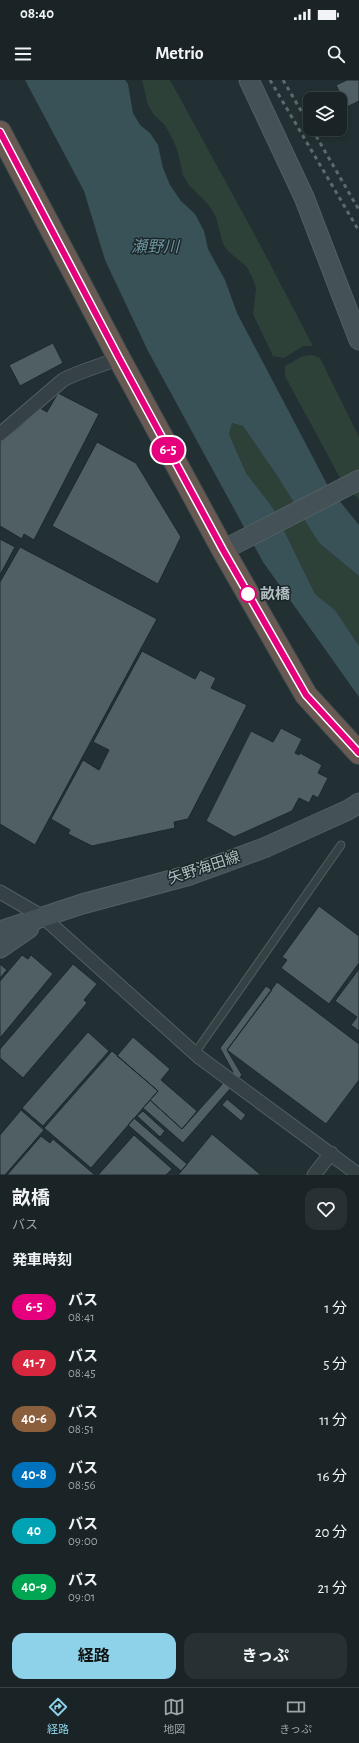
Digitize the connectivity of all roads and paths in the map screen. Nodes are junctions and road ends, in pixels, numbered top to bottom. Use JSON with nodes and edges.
{"nodes":[{"id":1,"x":249,"y":80,"type":"edge"},
{"id":2,"x":0,"y":132,"type":"edge"},
{"id":3,"x":359,"y":340,"type":"edge"},
{"id":4,"x":119,"y":358,"type":"junction"},
{"id":5,"x":0,"y":434,"type":"edge"},
{"id":6,"x":359,"y":480,"type":"edge"},
{"id":7,"x":223,"y":550,"type":"junction"},
{"id":8,"x":359,"y":753,"type":"edge"},
{"id":9,"x":359,"y":803,"type":"edge"},
{"id":10,"x":341,"y":845,"type":"dead end"},
{"id":11,"x":0,"y":892,"type":"edge"},
{"id":12,"x":43,"y":917,"type":"junction"},
{"id":13,"x":0,"y":931,"type":"edge"},
{"id":14,"x":0,"y":948,"type":"edge"},
{"id":15,"x":195,"y":1053,"type":"junction"},
{"id":16,"x":331,"y":1153,"type":"junction"},
{"id":17,"x":314,"y":1175,"type":"edge"},
{"id":18,"x":359,"y":1175,"type":"edge"}],
"edges":[{"from":1,"to":3,"type":"street"},
{"from":2,"to":4,"type":"highway"},
{"from":4,"to":5,"type":"street"},
{"from":4,"to":7,"type":"highway"},
{"from":6,"to":7,"type":"street"},
{"from":7,"to":8,"type":"highway"},
{"from":9,"to":12,"type":"street","name":"矢野海田線"},
{"from":10,"to":15,"type":"lane"},
{"from":11,"to":12,"type":"street"},
{"from":12,"to":13,"type":"street","name":"矢野海田線"},
{"from":12,"to":14,"type":"street","name":"矢野海田線"},
{"from":12,"to":15,"type":"street"},
{"from":15,"to":16,"type":"street"},
{"from":16,"to":17,"type":"street"},
{"from":16,"to":18,"type":"street"}]}
